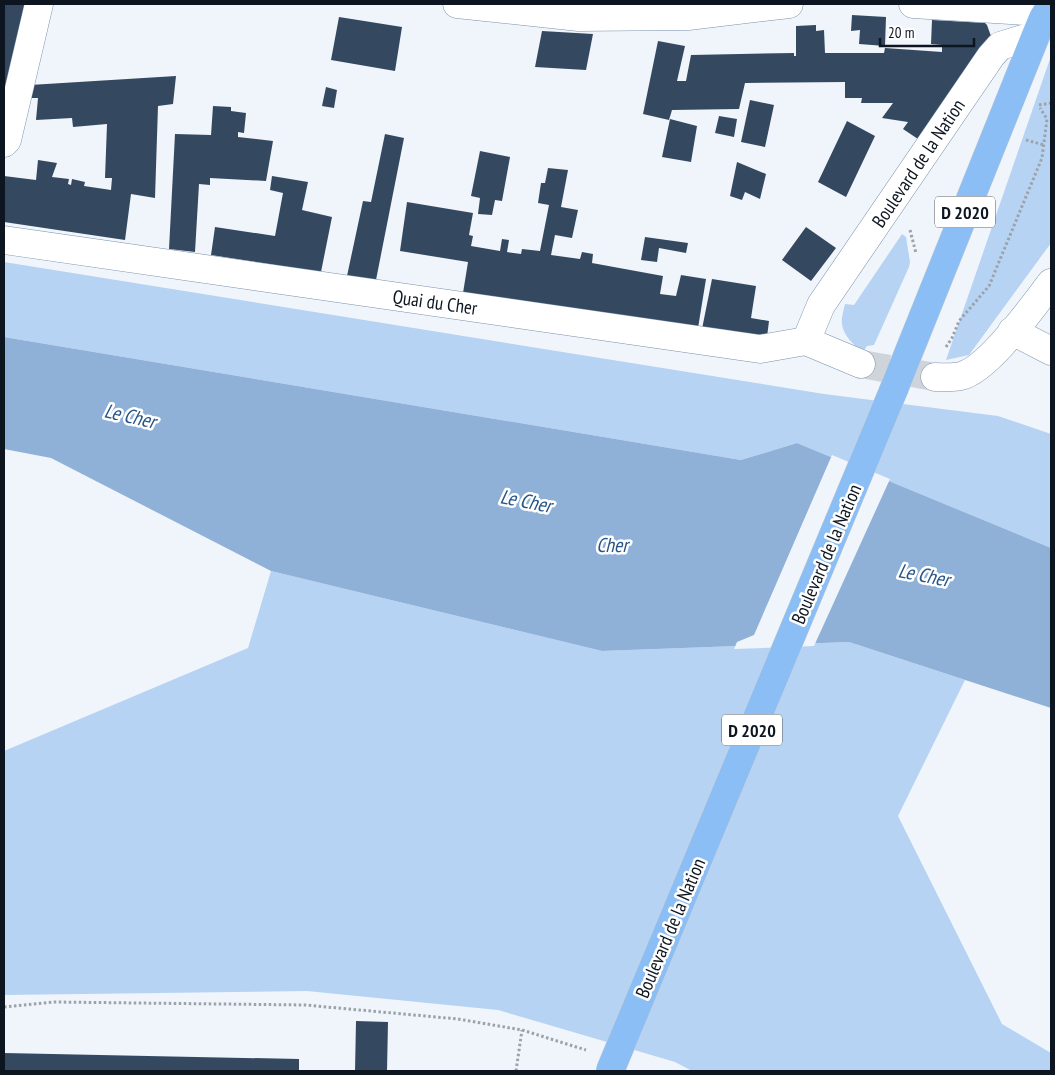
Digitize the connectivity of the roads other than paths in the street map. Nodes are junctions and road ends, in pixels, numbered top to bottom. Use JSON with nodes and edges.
{"nodes":[{"id":1,"x":39,"y":4,"type":"edge"},
{"id":2,"x":457,"y":4,"type":"edge"},
{"id":3,"x":789,"y":4,"type":"edge"},
{"id":4,"x":913,"y":4,"type":"edge"},
{"id":5,"x":1043,"y":20,"type":"edge"},
{"id":6,"x":4,"y":142,"type":"edge"},
{"id":7,"x":4,"y":240,"type":"edge"},
{"id":8,"x":1051,"y":283,"type":"edge"},
{"id":9,"x":1012,"y":331,"type":"junction"},
{"id":10,"x":806,"y":341,"type":"junction"},
{"id":11,"x":1051,"y":351,"type":"edge"},
{"id":12,"x":861,"y":364,"type":"tunnel mouth"},
{"id":13,"x":934,"y":377,"type":"tunnel mouth"},
{"id":14,"x":610,"y":1071,"type":"edge"}],
"edges":[{"from":1,"to":6,"type":"street"},
{"from":2,"to":3,"type":"street"},
{"from":4,"to":5,"type":"street"},
{"from":5,"to":10,"type":"street","name":"Boulevard de la Nation"},
{"from":5,"to":14,"type":"main road","name":"Boulevard de la Nation","number":"D 2020","bridge":true},
{"from":7,"to":10,"type":"street","name":"Quai du Cher"},
{"from":8,"to":9,"type":"street"},
{"from":9,"to":11,"type":"street"},
{"from":9,"to":13,"type":"street"},
{"from":10,"to":12,"type":"street"}]}
